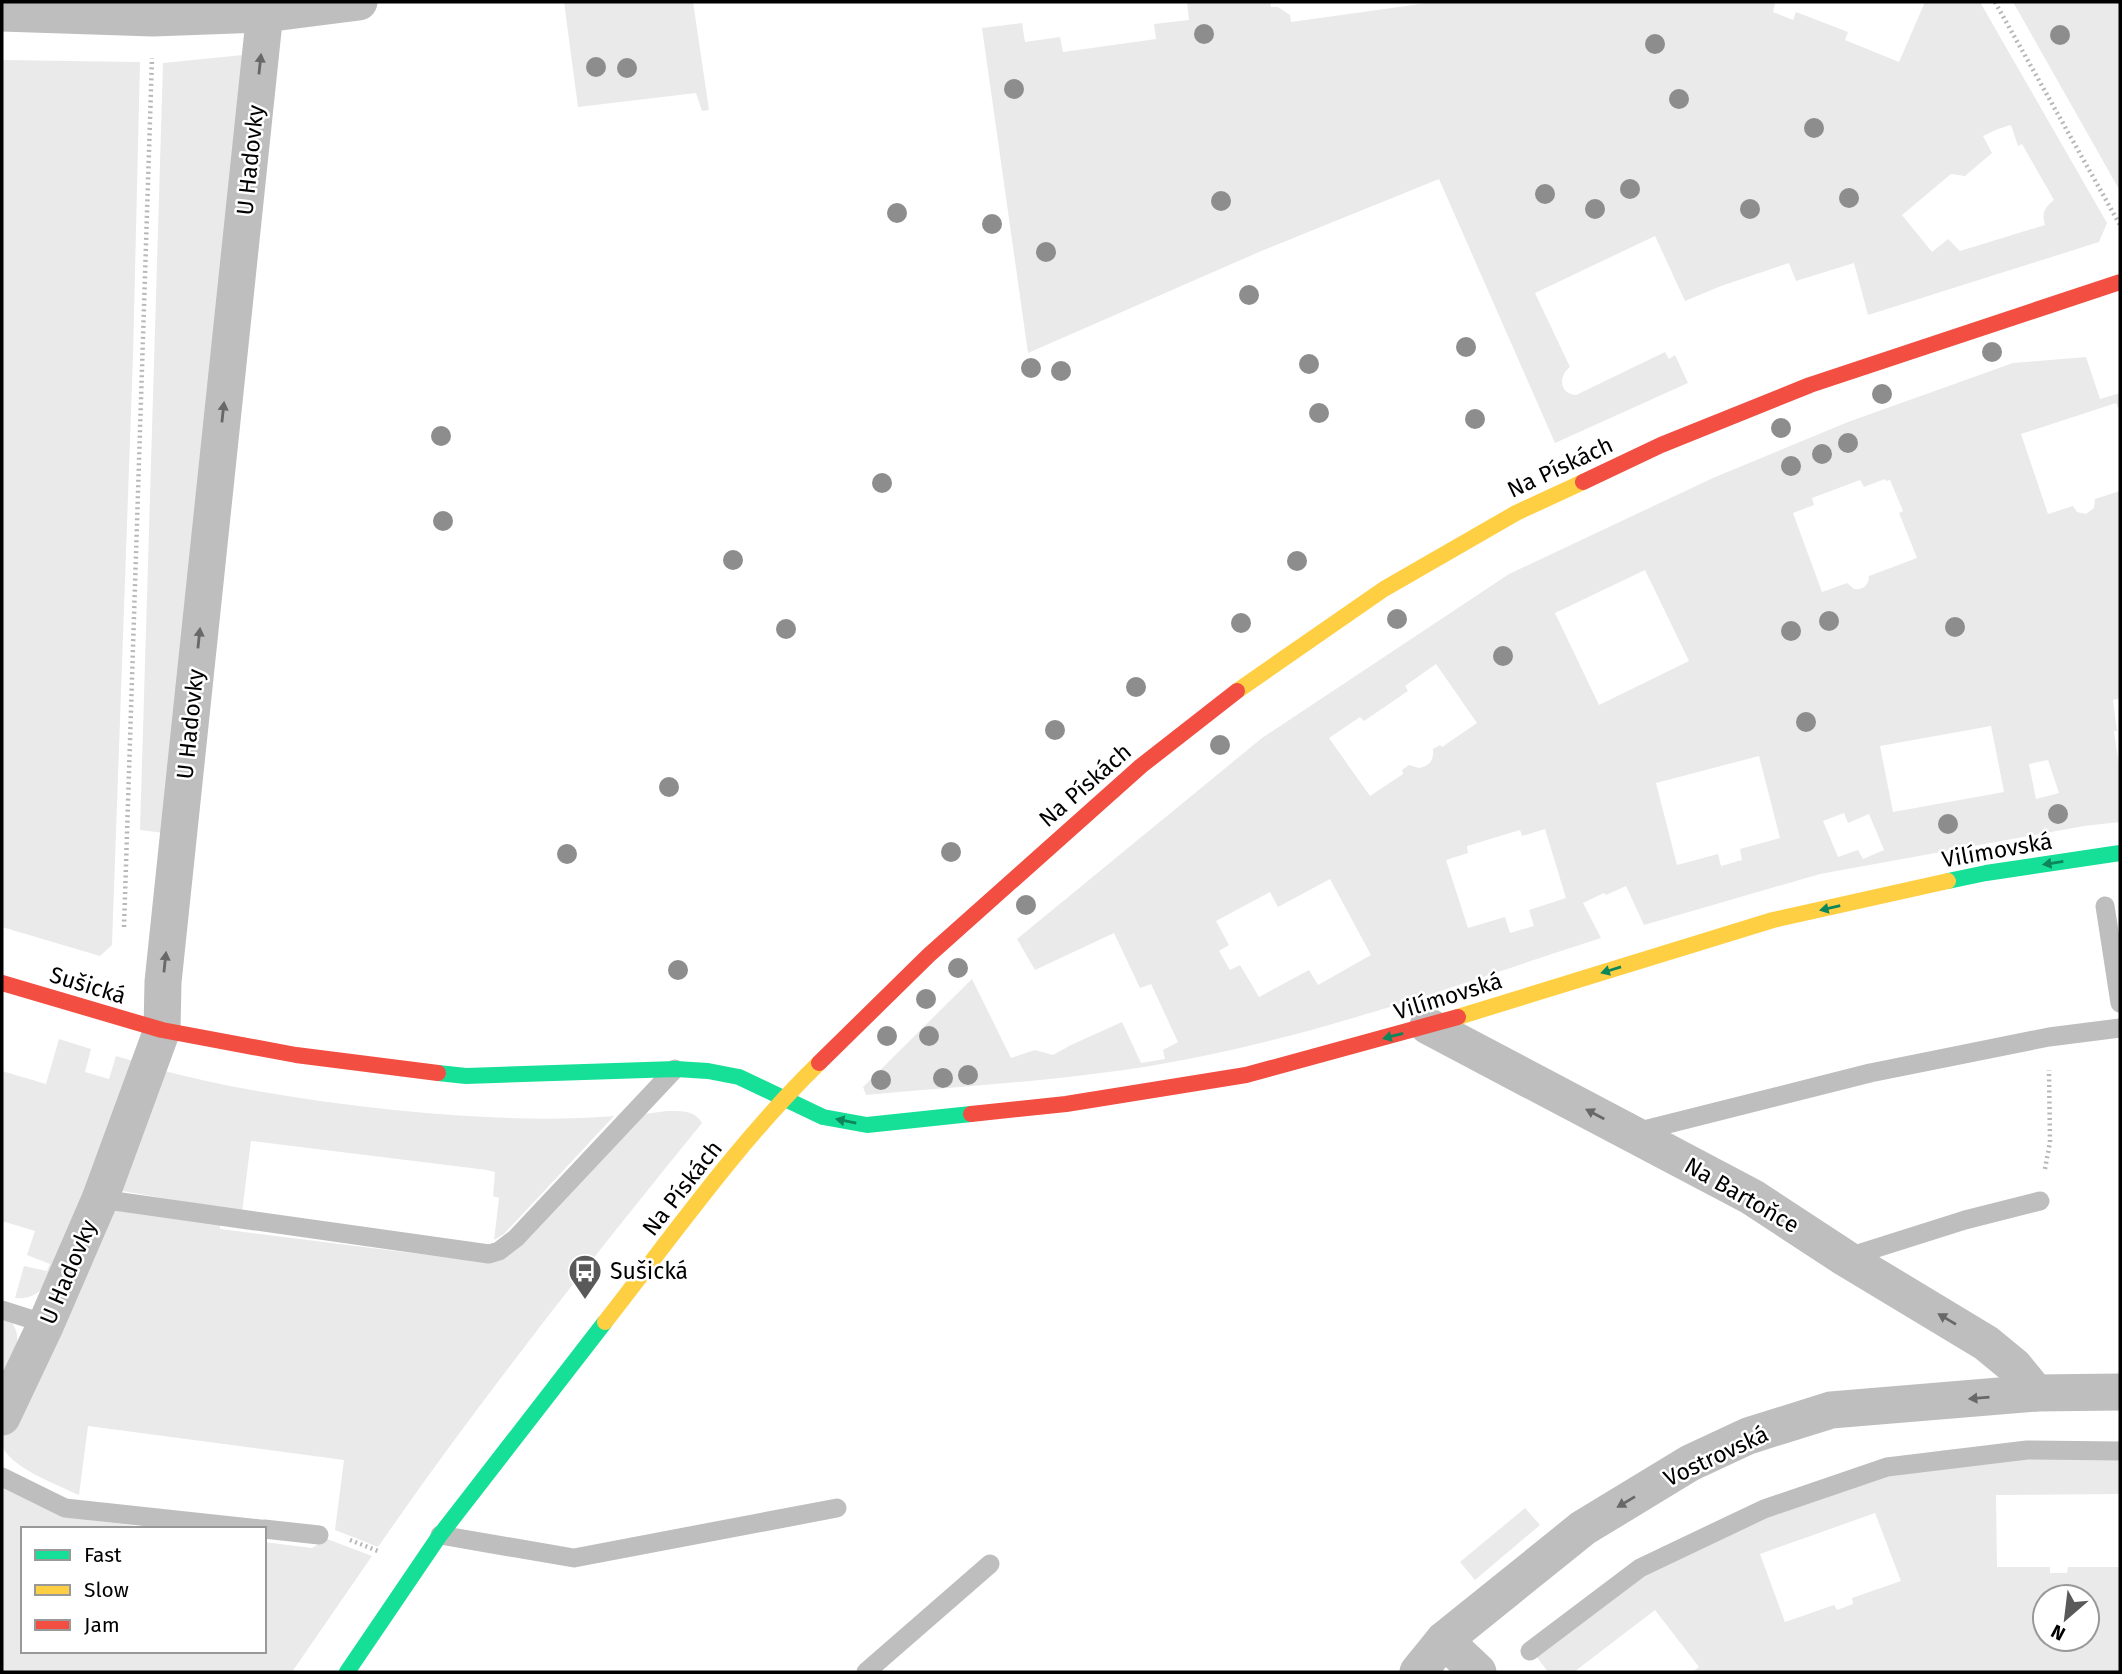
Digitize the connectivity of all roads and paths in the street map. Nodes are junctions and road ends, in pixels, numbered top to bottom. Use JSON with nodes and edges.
{"nodes":[{"id":1,"x":359,"y":2,"type":"edge"},
{"id":2,"x":1995,"y":2,"type":"edge"},
{"id":3,"x":266,"y":8,"type":"edge"},
{"id":4,"x":2,"y":13,"type":"edge"},
{"id":5,"x":153,"y":18,"type":"junction"},
{"id":6,"x":2120,"y":225,"type":"edge"},
{"id":7,"x":2120,"y":282,"type":"edge"},
{"id":8,"x":2120,"y":853,"type":"edge"},
{"id":9,"x":2105,"y":906,"type":"dead end"},
{"id":10,"x":124,"y":940,"type":"dead end"},
{"id":11,"x":2,"y":983,"type":"edge"},
{"id":12,"x":2120,"y":1003,"type":"edge"},
{"id":13,"x":1428,"y":1026,"type":"junction"},
{"id":14,"x":2120,"y":1028,"type":"edge"},
{"id":15,"x":162,"y":1030,"type":"junction"},
{"id":16,"x":2049,"y":1037,"type":"junction"},
{"id":17,"x":676,"y":1069,"type":"junction"},
{"id":18,"x":784,"y":1097,"type":"junction"},
{"id":19,"x":1631,"y":1133,"type":"junction"},
{"id":20,"x":100,"y":1199,"type":"junction"},
{"id":21,"x":2040,"y":1201,"type":"joint"},
{"id":22,"x":1845,"y":1258,"type":"junction"},
{"id":23,"x":2,"y":1310,"type":"edge"},
{"id":24,"x":47,"y":1324,"type":"junction"},
{"id":25,"x":2120,"y":1392,"type":"edge"},
{"id":26,"x":2036,"y":1393,"type":"junction"},
{"id":27,"x":2,"y":1417,"type":"edge"},
{"id":28,"x":2120,"y":1451,"type":"edge"},
{"id":29,"x":2,"y":1477,"type":"edge"},
{"id":30,"x":836,"y":1508,"type":"dead end"},
{"id":31,"x":243,"y":1527,"type":"edge"},
{"id":32,"x":266,"y":1529,"type":"edge"},
{"id":33,"x":319,"y":1535,"type":"dead end"},
{"id":34,"x":440,"y":1535,"type":"junction"},
{"id":35,"x":345,"y":1539,"type":"dead end"},
{"id":36,"x":385,"y":1554,"type":"dead end"},
{"id":37,"x":990,"y":1564,"type":"dead end"},
{"id":38,"x":1444,"y":1640,"type":"junction"},
{"id":39,"x":1530,"y":1651,"type":"dead end"},
{"id":40,"x":347,"y":1672,"type":"edge"},
{"id":41,"x":866,"y":1672,"type":"edge"},
{"id":42,"x":1418,"y":1672,"type":"edge"},
{"id":43,"x":1478,"y":1672,"type":"edge"}],
"edges":[{"from":1,"to":3,"type":"street"},
{"from":2,"to":6,"type":"path"},
{"from":3,"to":5,"type":"street"},
{"from":15,"to":3,"type":"street","name":"U Hadovky","one_way":true},
{"from":4,"to":5,"type":"street"},
{"from":5,"to":10,"type":"path"},
{"from":7,"to":18,"type":"street","name":"Na Pískách"},
{"from":8,"to":13,"type":"street","name":"Vilímovská","one_way":true},
{"from":9,"to":12,"type":"lane"},
{"from":11,"to":15,"type":"street","name":"Sušická"},
{"from":13,"to":18,"type":"street","name":"Vilímovská","one_way":true},
{"from":19,"to":13,"type":"street","name":"Na Bartoňce","one_way":true},
{"from":14,"to":16,"type":"lane"},
{"from":15,"to":17,"type":"street","name":"Sušická"},
{"from":15,"to":20,"type":"street","name":"U Hadovky"},
{"from":16,"to":19,"type":"lane"},
{"from":16,"to":21,"type":"path"},
{"from":17,"to":18,"type":"street","name":"Sušická"},
{"from":17,"to":20,"type":"lane"},
{"from":18,"to":34,"type":"street","name":"Na Pískách"},
{"from":19,"to":22,"type":"street","name":"Na Bartoňce"},
{"from":20,"to":24,"type":"street","name":"U Hadovky"},
{"from":21,"to":22,"type":"lane"},
{"from":26,"to":22,"type":"street","name":"Na Bartoňce","one_way":true},
{"from":23,"to":24,"type":"lane"},
{"from":24,"to":27,"type":"street","name":"U Hadovky"},
{"from":25,"to":26,"type":"street","name":"Vostrovská"},
{"from":26,"to":38,"type":"street","name":"Vostrovská","one_way":true},
{"from":28,"to":39,"type":"lane"},
{"from":29,"to":31,"type":"lane"},
{"from":30,"to":34,"type":"lane"},
{"from":32,"to":33,"type":"lane"},
{"from":34,"to":40,"type":"street","name":"Na Pískách"},
{"from":35,"to":36,"type":"path"},
{"from":37,"to":41,"type":"lane"},
{"from":38,"to":42,"type":"street","name":"Vostrovská"},
{"from":38,"to":43,"type":"street"}]}
